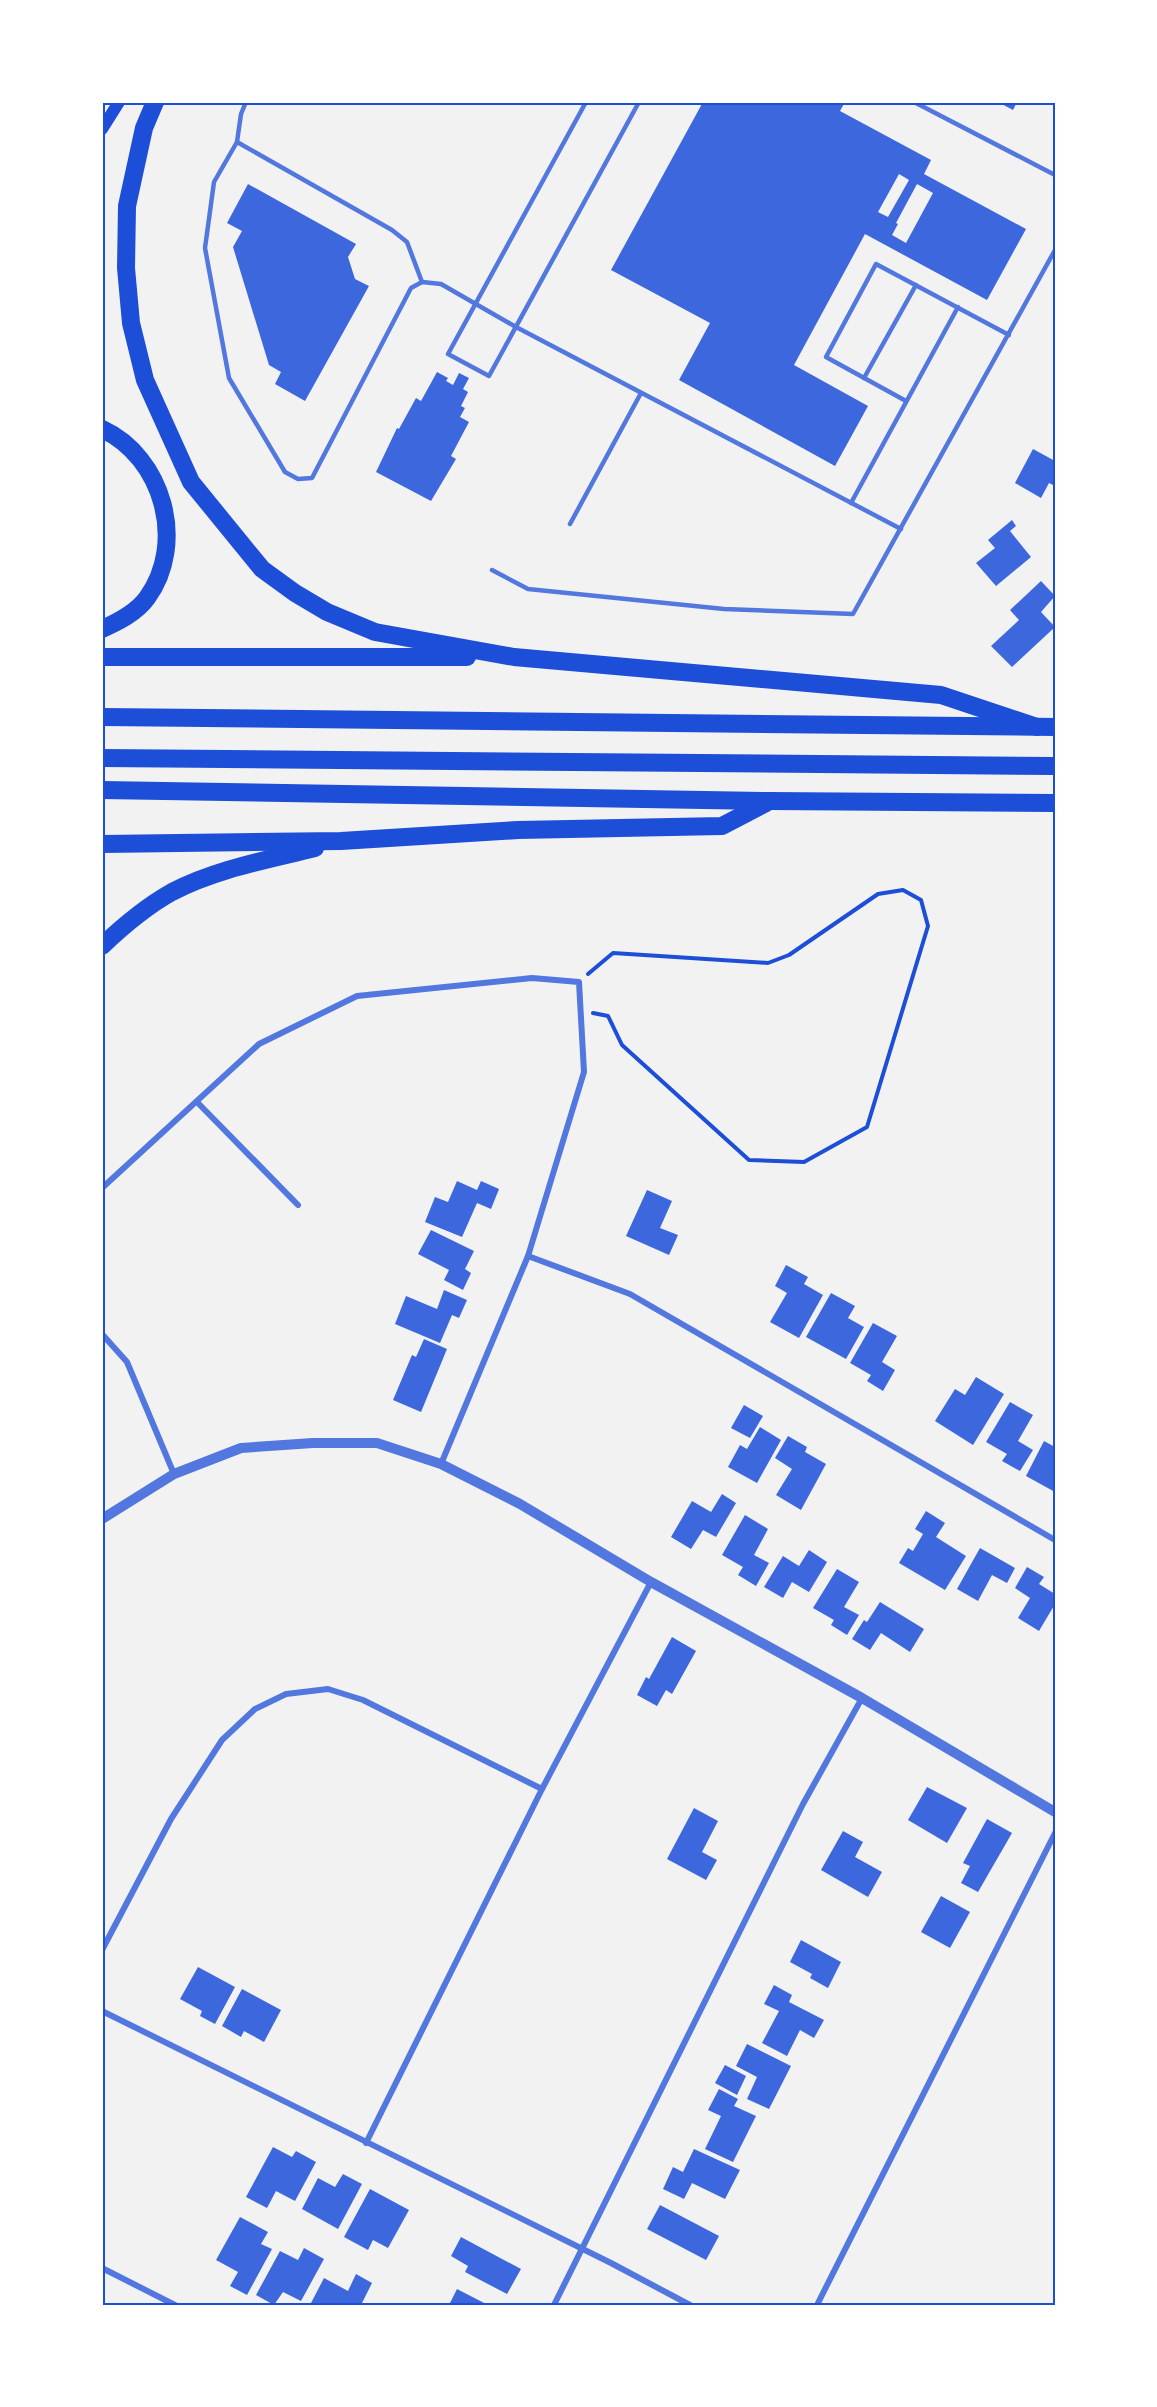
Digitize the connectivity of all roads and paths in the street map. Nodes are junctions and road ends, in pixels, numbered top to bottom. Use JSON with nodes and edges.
{"nodes":[{"id":1,"x":119,"y":102,"type":"edge"},
{"id":2,"x":155,"y":102,"type":"edge"},
{"id":3,"x":246,"y":102,"type":"edge"},
{"id":4,"x":586,"y":102,"type":"edge"},
{"id":5,"x":639,"y":102,"type":"edge"},
{"id":6,"x":914,"y":102,"type":"edge"},
{"id":7,"x":102,"y":129,"type":"edge"},
{"id":8,"x":237,"y":142,"type":"junction"},
{"id":9,"x":1055,"y":176,"type":"edge"},
{"id":10,"x":1055,"y":250,"type":"edge"},
{"id":11,"x":422,"y":282,"type":"junction"},
{"id":12,"x":916,"y":285,"type":"junction"},
{"id":13,"x":475,"y":304,"type":"junction"},
{"id":14,"x":958,"y":308,"type":"junction"},
{"id":15,"x":516,"y":327,"type":"junction"},
{"id":16,"x":1009,"y":335,"type":"junction"},
{"id":17,"x":864,"y":378,"type":"junction"},
{"id":18,"x":640,"y":393,"type":"junction"},
{"id":19,"x":906,"y":401,"type":"junction"},
{"id":20,"x":102,"y":429,"type":"edge"},
{"id":21,"x":851,"y":503,"type":"junction"},
{"id":22,"x":570,"y":524,"type":"dead end"},
{"id":23,"x":901,"y":529,"type":"junction"},
{"id":24,"x":492,"y":570,"type":"dead end"},
{"id":25,"x":102,"y":629,"type":"edge"},
{"id":26,"x":102,"y":657,"type":"edge"},
{"id":27,"x":514,"y":657,"type":"junction"},
{"id":28,"x":102,"y":717,"type":"edge"},
{"id":29,"x":1046,"y":727,"type":"edge"},
{"id":30,"x":102,"y":758,"type":"edge"},
{"id":31,"x":1055,"y":766,"type":"edge"},
{"id":32,"x":102,"y":790,"type":"edge"},
{"id":33,"x":769,"y":801,"type":"junction"},
{"id":34,"x":1055,"y":803,"type":"edge"},
{"id":35,"x":341,"y":841,"type":"junction"},
{"id":36,"x":102,"y":844,"type":"edge"},
{"id":37,"x":102,"y":946,"type":"edge"},
{"id":38,"x":579,"y":982,"type":"junction"},
{"id":39,"x":580,"y":1010,"type":"junction"},
{"id":40,"x":197,"y":1102,"type":"junction"},
{"id":41,"x":102,"y":1188,"type":"edge"},
{"id":42,"x":298,"y":1205,"type":"dead end"},
{"id":43,"x":528,"y":1256,"type":"junction"},
{"id":44,"x":102,"y":1334,"type":"edge"},
{"id":45,"x":441,"y":1464,"type":"junction"},
{"id":46,"x":174,"y":1474,"type":"junction"},
{"id":47,"x":102,"y":1519,"type":"edge"},
{"id":48,"x":1055,"y":1540,"type":"edge"},
{"id":49,"x":651,"y":1581,"type":"junction"},
{"id":50,"x":862,"y":1698,"type":"junction"},
{"id":51,"x":542,"y":1789,"type":"junction"},
{"id":52,"x":1055,"y":1812,"type":"edge"},
{"id":53,"x":1055,"y":1833,"type":"edge"},
{"id":54,"x":102,"y":1950,"type":"edge"},
{"id":55,"x":102,"y":2011,"type":"edge"},
{"id":56,"x":366,"y":2143,"type":"junction"},
{"id":57,"x":582,"y":2248,"type":"junction"},
{"id":58,"x":102,"y":2268,"type":"edge"},
{"id":59,"x":175,"y":2305,"type":"edge"},
{"id":60,"x":554,"y":2305,"type":"edge"},
{"id":61,"x":690,"y":2305,"type":"edge"},
{"id":62,"x":817,"y":2305,"type":"edge"}],
"edges":[{"from":1,"to":7,"type":"main road"},
{"from":2,"to":27,"type":"highway"},
{"from":3,"to":8,"type":"lane"},
{"from":4,"to":13,"type":"lane"},
{"from":5,"to":15,"type":"lane"},
{"from":6,"to":9,"type":"lane"},
{"from":8,"to":11,"type":"lane"},
{"from":8,"to":11,"type":"lane"},
{"from":10,"to":16,"type":"lane"},
{"from":11,"to":13,"type":"lane"},
{"from":12,"to":14,"type":"lane"},
{"from":12,"to":17,"type":"lane"},
{"from":12,"to":17,"type":"lane"},
{"from":13,"to":15,"type":"lane"},
{"from":13,"to":15,"type":"lane"},
{"from":14,"to":16,"type":"lane"},
{"from":14,"to":19,"type":"lane"},
{"from":15,"to":18,"type":"lane"},
{"from":16,"to":23,"type":"lane"},
{"from":17,"to":19,"type":"lane"},
{"from":18,"to":21,"type":"lane"},
{"from":18,"to":22,"type":"lane"},
{"from":19,"to":21,"type":"lane"},
{"from":20,"to":25,"type":"highway"},
{"from":21,"to":23,"type":"lane"},
{"from":23,"to":24,"type":"lane"},
{"from":26,"to":27,"type":"highway"},
{"from":27,"to":29,"type":"highway"},
{"from":28,"to":29,"type":"highway"},
{"from":30,"to":31,"type":"highway"},
{"from":32,"to":33,"type":"highway"},
{"from":33,"to":34,"type":"highway"},
{"from":33,"to":35,"type":"highway"},
{"from":35,"to":36,"type":"highway"},
{"from":35,"to":37,"type":"highway"},
{"from":38,"to":39,"type":"street"},
{"from":38,"to":39,"type":"path"},
{"from":38,"to":40,"type":"street"},
{"from":39,"to":43,"type":"street"},
{"from":40,"to":41,"type":"street"},
{"from":40,"to":42,"type":"street"},
{"from":43,"to":45,"type":"street"},
{"from":43,"to":48,"type":"street"},
{"from":44,"to":46,"type":"street"},
{"from":45,"to":46,"type":"street"},
{"from":45,"to":49,"type":"street"},
{"from":46,"to":47,"type":"street"},
{"from":49,"to":50,"type":"street"},
{"from":49,"to":51,"type":"street"},
{"from":50,"to":52,"type":"street"},
{"from":50,"to":57,"type":"street"},
{"from":51,"to":54,"type":"street"},
{"from":51,"to":56,"type":"street"},
{"from":53,"to":62,"type":"street"},
{"from":55,"to":56,"type":"street"},
{"from":56,"to":57,"type":"street"},
{"from":57,"to":60,"type":"street"},
{"from":57,"to":61,"type":"street"},
{"from":58,"to":59,"type":"street"}]}
